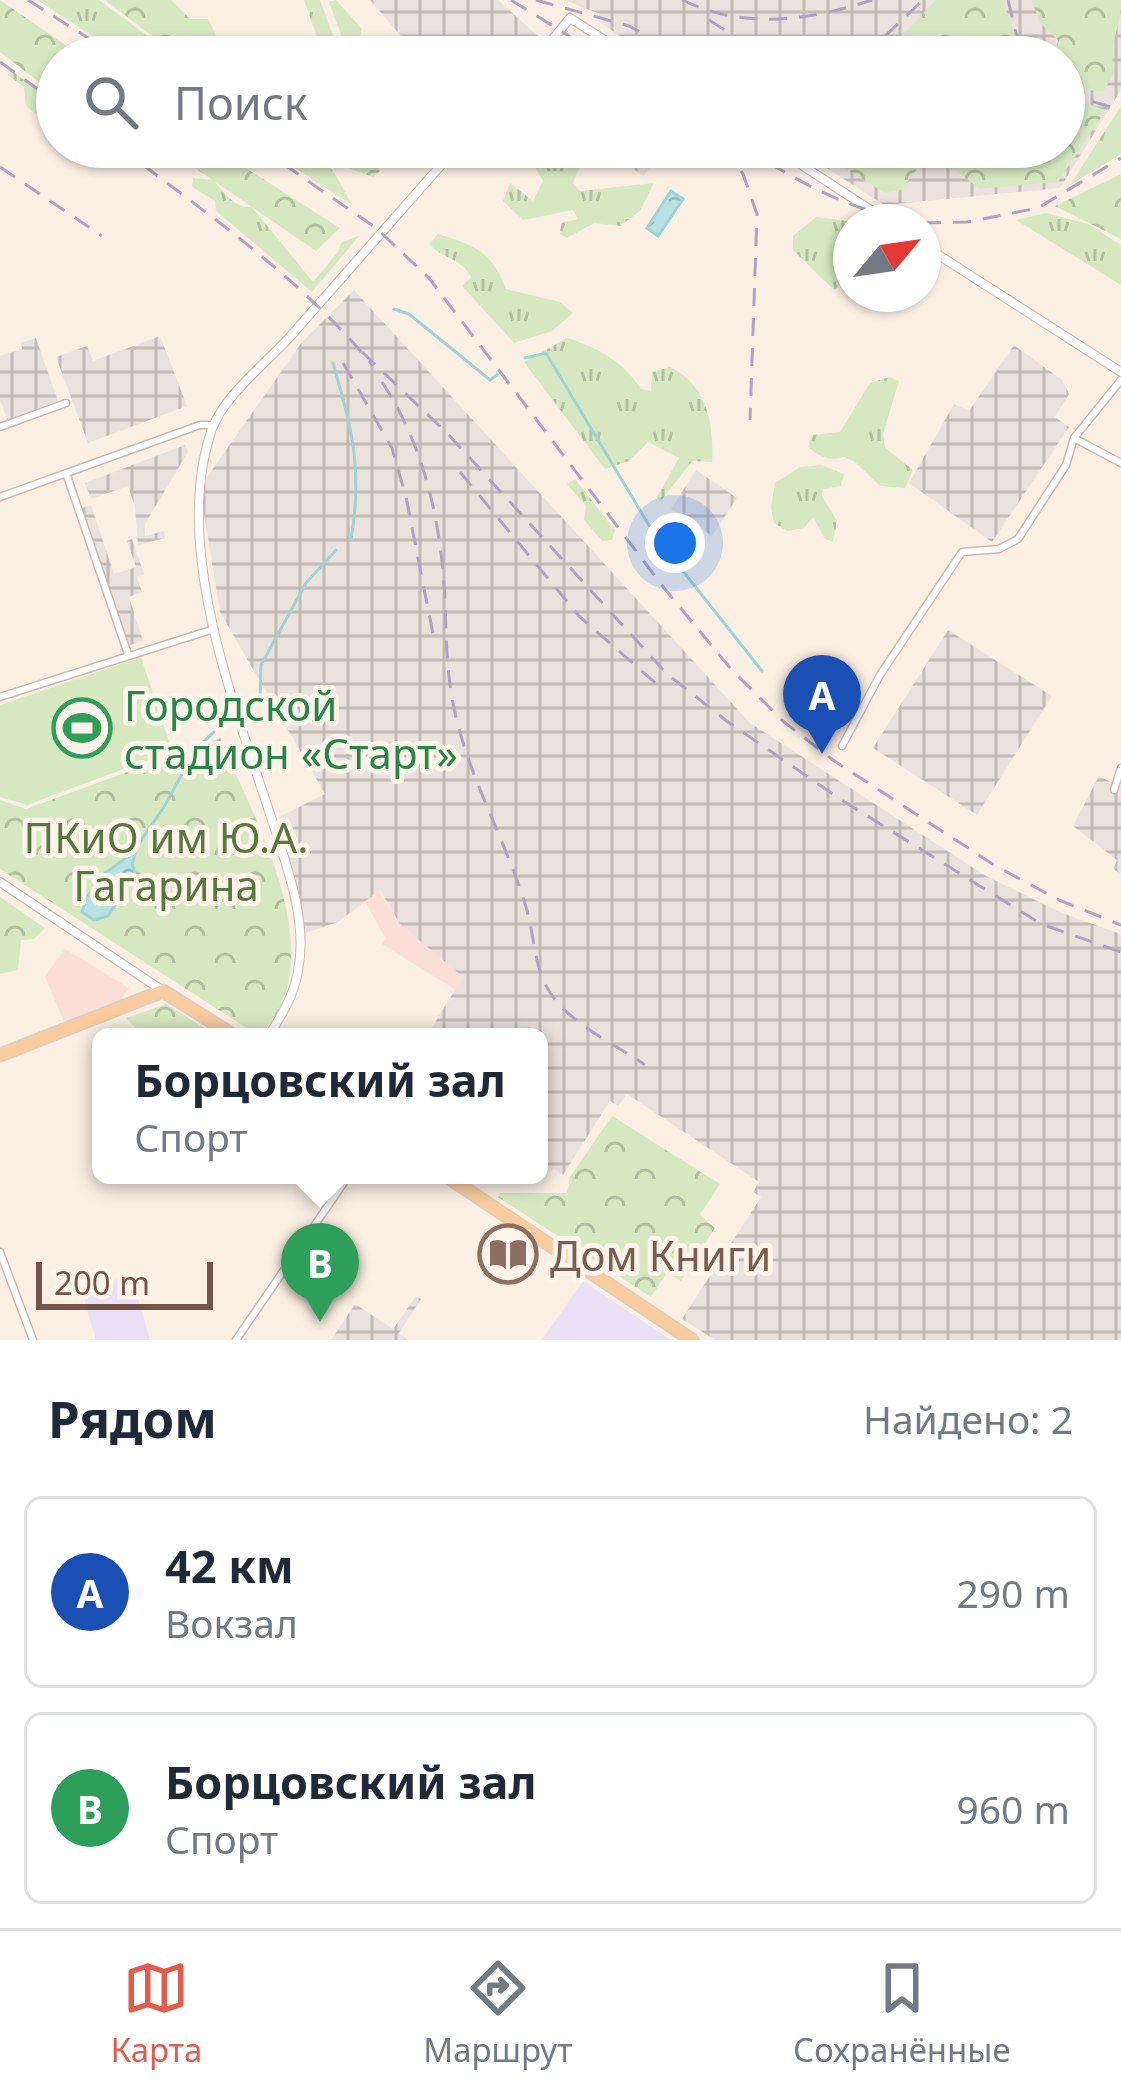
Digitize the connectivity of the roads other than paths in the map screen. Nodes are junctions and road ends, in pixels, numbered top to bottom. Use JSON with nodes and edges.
{"nodes":[{"id":1,"x":556,"y":36,"type":"edge"},
{"id":2,"x":597,"y":36,"type":"edge"},
{"id":3,"x":439,"y":168,"type":"edge"},
{"id":4,"x":806,"y":168,"type":"edge"},
{"id":5,"x":861,"y":204,"type":"edge"},
{"id":6,"x":941,"y":256,"type":"edge"},
{"id":7,"x":1121,"y":376,"type":"edge"},
{"id":8,"x":66,"y":404,"type":"dead end"},
{"id":9,"x":213,"y":425,"type":"junction"},
{"id":10,"x":0,"y":427,"type":"edge"},
{"id":11,"x":1074,"y":438,"type":"junction"},
{"id":12,"x":1121,"y":464,"type":"edge"},
{"id":13,"x":66,"y":473,"type":"junction"},
{"id":14,"x":0,"y":496,"type":"edge"},
{"id":15,"x":214,"y":629,"type":"junction"},
{"id":16,"x":128,"y":654,"type":"junction"},
{"id":17,"x":0,"y":697,"type":"edge"},
{"id":18,"x":842,"y":746,"type":"dead end"},
{"id":19,"x":1121,"y":768,"type":"edge"},
{"id":20,"x":1114,"y":790,"type":"dead end"},
{"id":21,"x":0,"y":882,"type":"edge"},
{"id":22,"x":164,"y":991,"type":"junction"},
{"id":23,"x":222,"y":1028,"type":"edge"},
{"id":24,"x":273,"y":1028,"type":"edge"},
{"id":25,"x":0,"y":1055,"type":"edge"},
{"id":26,"x":343,"y":1184,"type":"edge"},
{"id":27,"x":458,"y":1184,"type":"edge"},
{"id":28,"x":0,"y":1252,"type":"edge"},
{"id":29,"x":33,"y":1340,"type":"edge"},
{"id":30,"x":236,"y":1340,"type":"edge"},
{"id":31,"x":692,"y":1340,"type":"edge"}],
"edges":[{"from":1,"to":2,"type":"street"},
{"from":3,"to":9,"type":"street"},
{"from":4,"to":5,"type":"street"},
{"from":6,"to":7,"type":"street"},
{"from":7,"to":11,"type":"street"},
{"from":8,"to":10,"type":"street"},
{"from":9,"to":13,"type":"street"},
{"from":9,"to":15,"type":"street"},
{"from":11,"to":12,"type":"street"},
{"from":11,"to":18,"type":"street"},
{"from":13,"to":14,"type":"street"},
{"from":13,"to":16,"type":"street"},
{"from":15,"to":16,"type":"street"},
{"from":15,"to":24,"type":"street"},
{"from":16,"to":17,"type":"street"},
{"from":19,"to":20,"type":"street"},
{"from":21,"to":22,"type":"street"},
{"from":22,"to":23,"type":"main road"},
{"from":22,"to":25,"type":"main road"},
{"from":26,"to":30,"type":"street"},
{"from":27,"to":31,"type":"main road"},
{"from":28,"to":29,"type":"street"}]}
